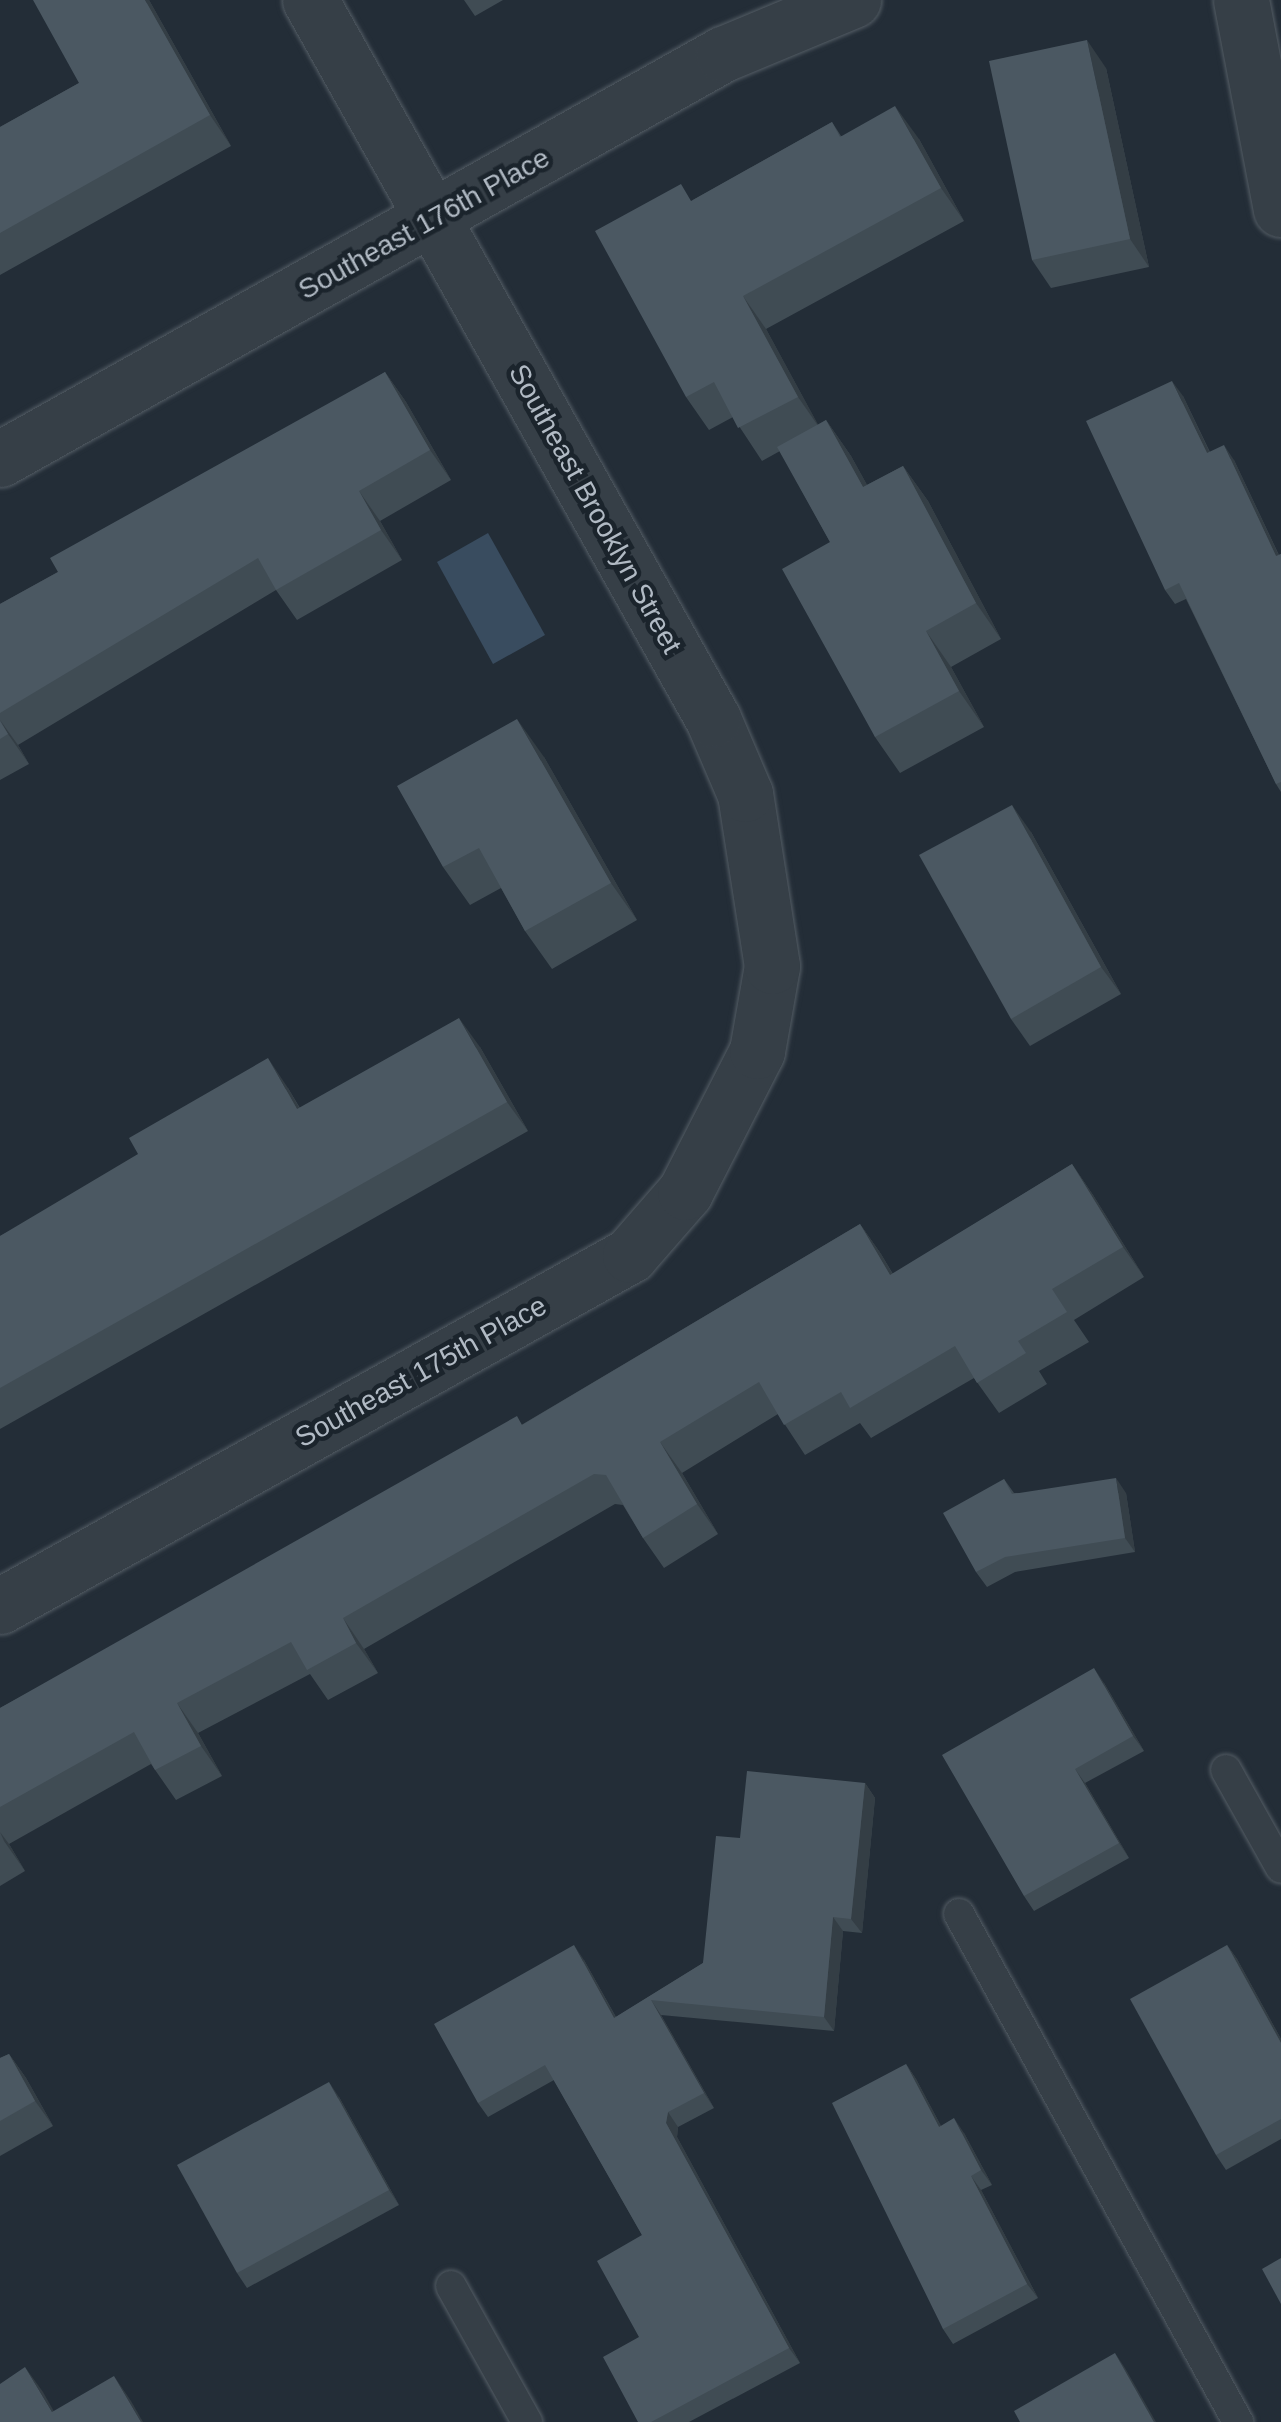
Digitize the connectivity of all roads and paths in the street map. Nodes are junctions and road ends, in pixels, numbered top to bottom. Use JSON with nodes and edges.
{"nodes":[{"id":1,"x":310,"y":0,"type":"edge"},
{"id":2,"x":854,"y":0,"type":"edge"},
{"id":3,"x":1241,"y":0,"type":"edge"},
{"id":4,"x":1281,"y":209,"type":"edge"},
{"id":5,"x":433,"y":219,"type":"junction"},
{"id":6,"x":0,"y":459,"type":"edge"},
{"id":7,"x":757,"y":1051,"type":"joint"},
{"id":8,"x":0,"y":1606,"type":"edge"},
{"id":9,"x":1226,"y":1770,"type":"dead end"},
{"id":10,"x":1281,"y":1868,"type":"edge"},
{"id":11,"x":959,"y":1914,"type":"dead end"},
{"id":12,"x":451,"y":2286,"type":"dead end"},
{"id":13,"x":527,"y":2422,"type":"edge"},
{"id":14,"x":1238,"y":2422,"type":"edge"}],
"edges":[{"from":1,"to":5,"type":"street","name":"Southeast Brooklyn Street"},
{"from":2,"to":5,"type":"street","name":"Southeast 176th Place"},
{"from":3,"to":4,"type":"street"},
{"from":5,"to":6,"type":"street","name":"Southeast 176th Place"},
{"from":5,"to":7,"type":"street","name":"Southeast Brooklyn Street"},
{"from":7,"to":8,"type":"street","name":"Southeast 175th Place"},
{"from":9,"to":10,"type":"lane"},
{"from":11,"to":14,"type":"lane"},
{"from":12,"to":13,"type":"lane"}]}
